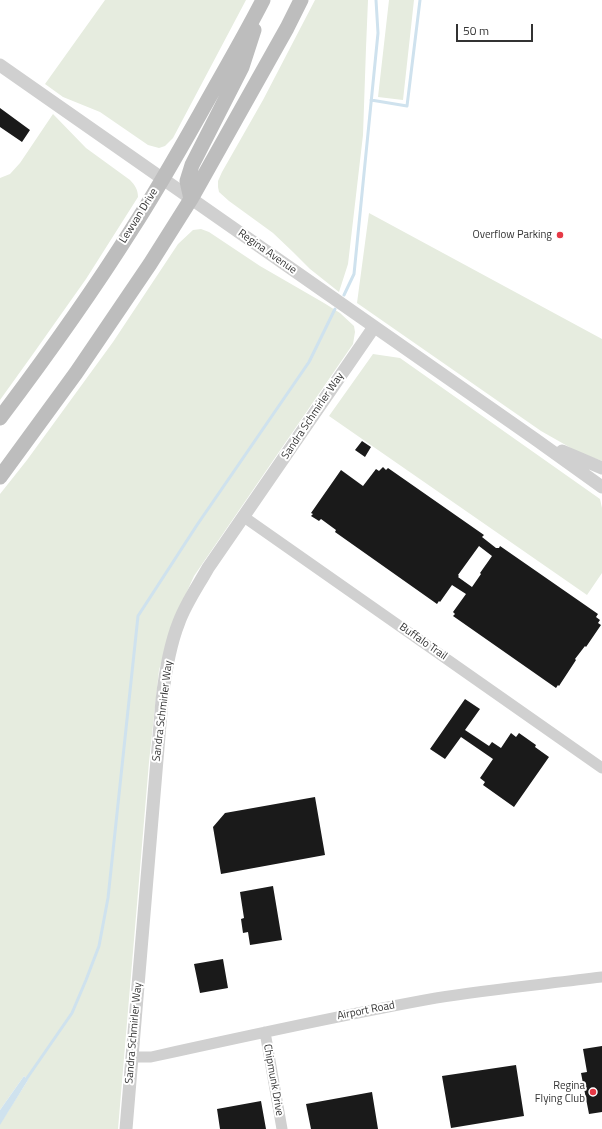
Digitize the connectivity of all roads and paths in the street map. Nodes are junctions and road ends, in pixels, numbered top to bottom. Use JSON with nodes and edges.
{"nodes":[{"id":1,"x":300,"y":0,"type":"edge"},
{"id":2,"x":262,"y":2,"type":"edge"},
{"id":3,"x":0,"y":65,"type":"edge"},
{"id":4,"x":162,"y":179,"type":"junction"},
{"id":5,"x":191,"y":199,"type":"junction"},
{"id":6,"x":374,"y":327,"type":"junction"},
{"id":7,"x":0,"y":418,"type":"edge"},
{"id":8,"x":535,"y":439,"type":"junction"},
{"id":9,"x":602,"y":468,"type":"edge"},
{"id":10,"x":0,"y":477,"type":"edge"},
{"id":11,"x":602,"y":487,"type":"edge"},
{"id":12,"x":244,"y":517,"type":"junction"},
{"id":13,"x":602,"y":768,"type":"edge"},
{"id":14,"x":602,"y":977,"type":"edge"},
{"id":15,"x":265,"y":1032,"type":"junction"},
{"id":16,"x":132,"y":1057,"type":"junction"},
{"id":17,"x":126,"y":1129,"type":"edge"},
{"id":18,"x":282,"y":1129,"type":"edge"}],
"edges":[{"from":1,"to":5,"type":"main road"},
{"from":2,"to":4,"type":"main road","name":"Lewvan Drive"},
{"from":2,"to":5,"type":"main road","name":"Lewvan Drive"},
{"from":3,"to":4,"type":"street","name":"Regina Avenue"},
{"from":4,"to":5,"type":"street","name":"Regina Avenue"},
{"from":4,"to":7,"type":"main road","name":"Lewvan Drive"},
{"from":5,"to":6,"type":"street","name":"Regina Avenue"},
{"from":5,"to":10,"type":"main road"},
{"from":6,"to":8,"type":"street","name":"Regina Avenue"},
{"from":6,"to":12,"type":"street","name":"Sandra Schmirler Way"},
{"from":8,"to":9,"type":"street","name":"Regina Avenue"},
{"from":8,"to":11,"type":"street","name":"Regina Avenue"},
{"from":12,"to":13,"type":"street","name":"Buffalo Trail"},
{"from":12,"to":16,"type":"street","name":"Sandra Schmirler Way"},
{"from":14,"to":15,"type":"street","name":"Airport Road"},
{"from":15,"to":16,"type":"street","name":"Airport Road"},
{"from":15,"to":18,"type":"street","name":"Chipmunk Drive"},
{"from":16,"to":17,"type":"street","name":"Sandra Schmirler Way"}]}
